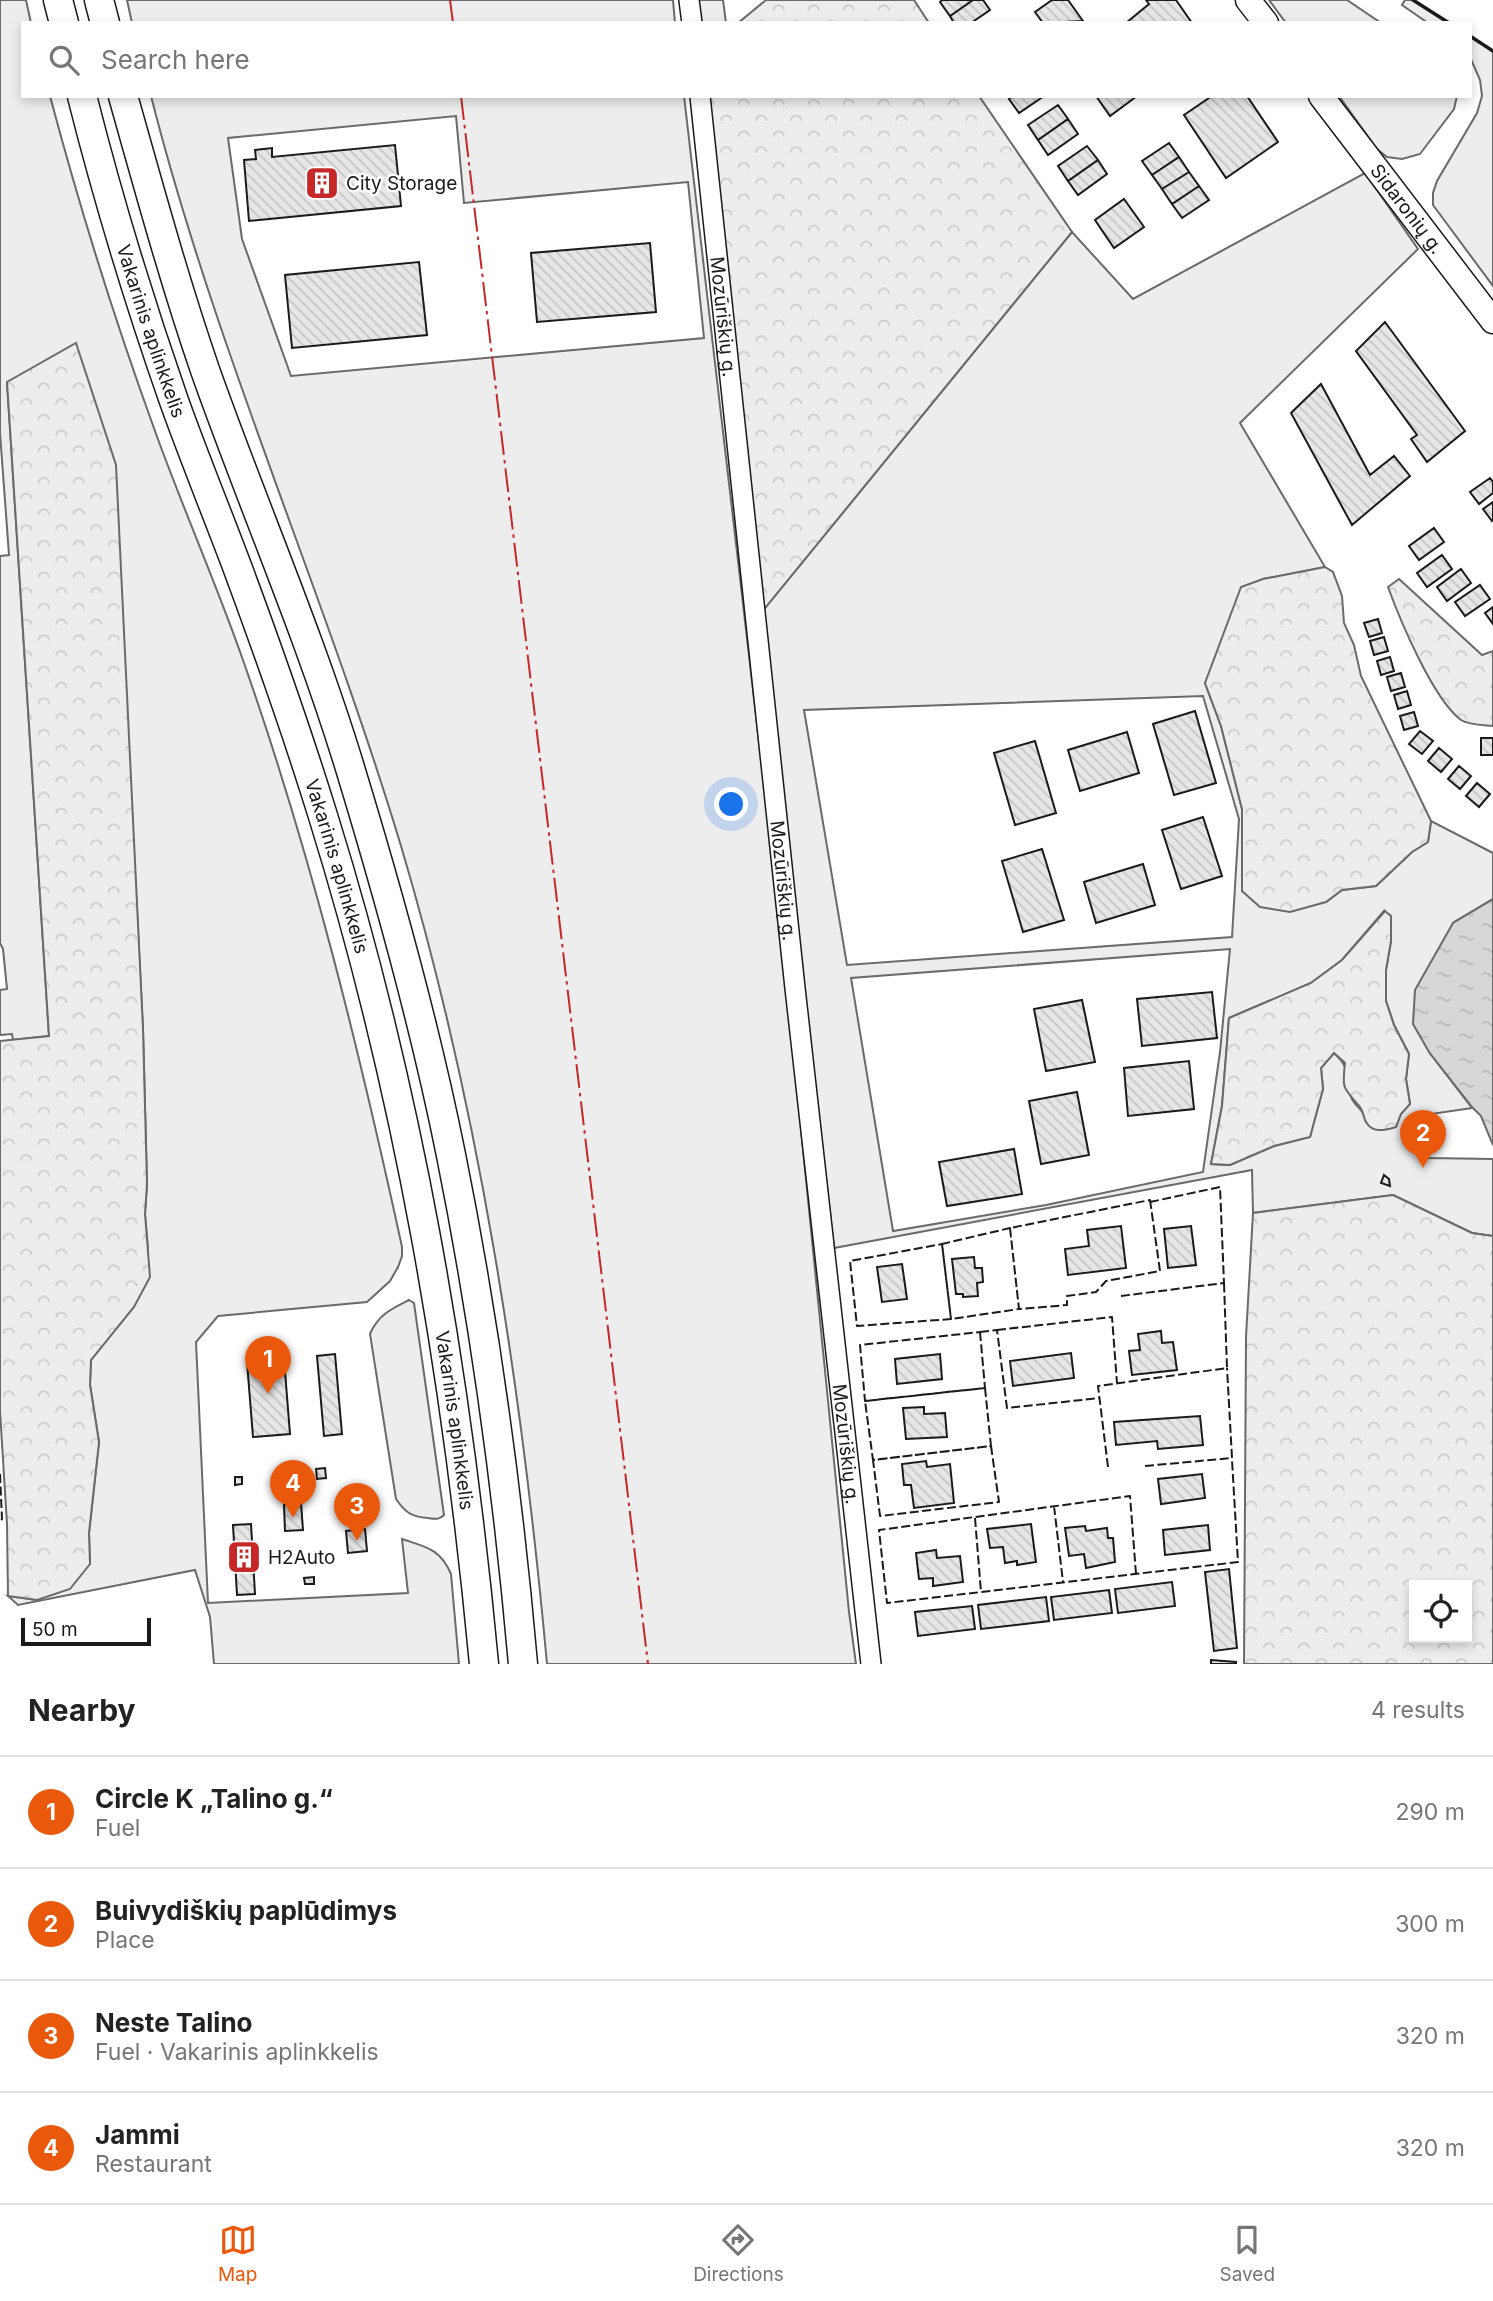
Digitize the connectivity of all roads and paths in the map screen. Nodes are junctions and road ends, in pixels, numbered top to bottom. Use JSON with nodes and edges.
{"nodes":[{"id":1,"x":58,"y":0,"type":"edge"},
{"id":2,"x":99,"y":0,"type":"edge"},
{"id":3,"x":689,"y":0,"type":"edge"},
{"id":4,"x":1248,"y":0,"type":"edge"},
{"id":5,"x":63,"y":21,"type":"edge"},
{"id":6,"x":104,"y":21,"type":"edge"},
{"id":7,"x":692,"y":21,"type":"edge"},
{"id":8,"x":1264,"y":21,"type":"edge"},
{"id":9,"x":83,"y":98,"type":"edge"},
{"id":10,"x":124,"y":98,"type":"edge"},
{"id":11,"x":700,"y":98,"type":"edge"},
{"id":12,"x":1323,"y":98,"type":"edge"},
{"id":13,"x":1493,"y":321,"type":"edge"},
{"id":14,"x":484,"y":1664,"type":"edge"},
{"id":15,"x":523,"y":1664,"type":"edge"},
{"id":16,"x":871,"y":1664,"type":"edge"}],
"edges":[{"from":1,"to":5,"type":"highway"},
{"from":2,"to":6,"type":"highway"},
{"from":3,"to":7,"type":"street"},
{"from":4,"to":8,"type":"main road"},
{"from":9,"to":14,"type":"highway","name":"Vakarinis aplinkkelis"},
{"from":10,"to":15,"type":"highway","name":"Vakarinis aplinkkelis"},
{"from":11,"to":16,"type":"street","name":"Mozūriškių g."},
{"from":12,"to":13,"type":"main road","name":"Sidaronių g."}]}
